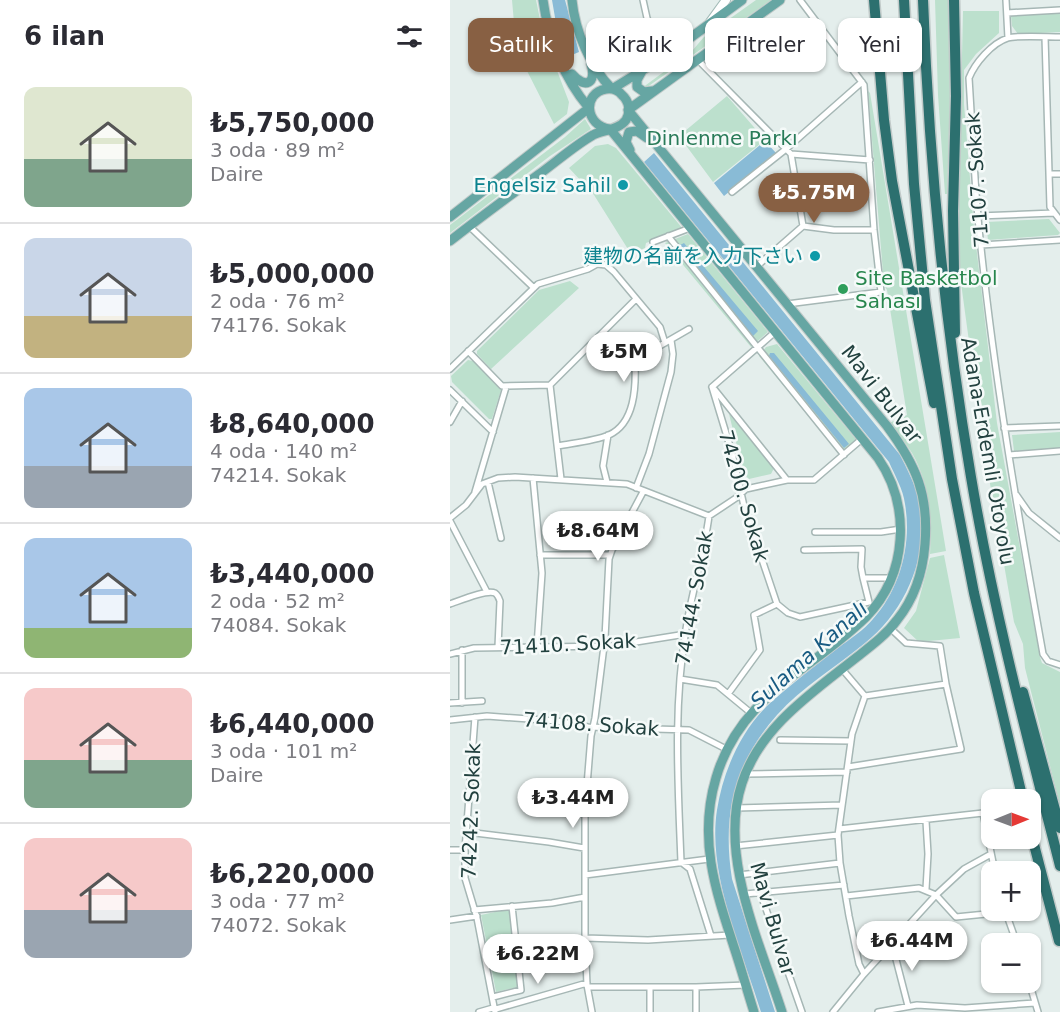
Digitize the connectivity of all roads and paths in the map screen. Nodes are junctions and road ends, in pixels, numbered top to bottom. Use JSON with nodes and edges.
{"nodes":[{"id":1,"x":543,"y":0,"type":"edge"},
{"id":2,"x":572,"y":0,"type":"edge"},
{"id":3,"x":644,"y":0,"type":"edge"},
{"id":4,"x":726,"y":0,"type":"edge"},
{"id":5,"x":742,"y":0,"type":"edge"},
{"id":6,"x":780,"y":0,"type":"edge"},
{"id":7,"x":800,"y":0,"type":"edge"},
{"id":8,"x":874,"y":0,"type":"edge"},
{"id":9,"x":904,"y":0,"type":"edge"},
{"id":10,"x":923,"y":0,"type":"edge"},
{"id":11,"x":954,"y":0,"type":"edge"},
{"id":12,"x":1006,"y":0,"type":"edge"},
{"id":13,"x":1060,"y":10,"type":"edge"},
{"id":14,"x":1007,"y":13,"type":"junction"},
{"id":15,"x":547,"y":18,"type":"edge"},
{"id":16,"x":647,"y":18,"type":"edge"},
{"id":17,"x":712,"y":18,"type":"edge"},
{"id":18,"x":716,"y":18,"type":"edge"},
{"id":19,"x":1060,"y":37,"type":"edge"},
{"id":20,"x":1008,"y":38,"type":"junction"},
{"id":21,"x":1045,"y":38,"type":"junction"},
{"id":22,"x":586,"y":50,"type":"edge"},
{"id":23,"x":697,"y":59,"type":"junction"},
{"id":24,"x":566,"y":72,"type":"edge"},
{"id":25,"x":570,"y":72,"type":"edge"},
{"id":26,"x":592,"y":72,"type":"edge"},
{"id":27,"x":599,"y":72,"type":"edge"},
{"id":28,"x":640,"y":72,"type":"edge"},
{"id":29,"x":643,"y":72,"type":"edge"},
{"id":30,"x":862,"y":82,"type":"junction"},
{"id":31,"x":658,"y":88,"type":"junction"},
{"id":32,"x":612,"y":89,"type":"junction"},
{"id":33,"x":589,"y":108,"type":"junction"},
{"id":34,"x":628,"y":110,"type":"junction"},
{"id":35,"x":610,"y":129,"type":"junction"},
{"id":36,"x":659,"y":148,"type":"junction"},
{"id":37,"x":788,"y":152,"type":"junction"},
{"id":38,"x":870,"y":160,"type":"junction"},
{"id":39,"x":639,"y":165,"type":"junction"},
{"id":40,"x":1049,"y":174,"type":"junction"},
{"id":41,"x":1060,"y":174,"type":"edge"},
{"id":42,"x":732,"y":192,"type":"dead end"},
{"id":43,"x":1054,"y":213,"type":"junction"},
{"id":44,"x":978,"y":216,"type":"junction"},
{"id":45,"x":450,"y":217,"type":"edge"},
{"id":46,"x":1060,"y":220,"type":"edge"},
{"id":47,"x":470,"y":226,"type":"junction"},
{"id":48,"x":802,"y":226,"type":"junction"},
{"id":49,"x":690,"y":228,"type":"junction"},
{"id":50,"x":874,"y":230,"type":"junction"},
{"id":51,"x":668,"y":236,"type":"junction"},
{"id":52,"x":1060,"y":240,"type":"edge"},
{"id":53,"x":450,"y":241,"type":"edge"},
{"id":54,"x":653,"y":242,"type":"dead end"},
{"id":55,"x":981,"y":245,"type":"junction"},
{"id":56,"x":756,"y":267,"type":"junction"},
{"id":57,"x":534,"y":288,"type":"junction"},
{"id":58,"x":636,"y":299,"type":"junction"},
{"id":59,"x":787,"y":304,"type":"junction"},
{"id":60,"x":689,"y":329,"type":"dead end"},
{"id":61,"x":775,"y":332,"type":"junction"},
{"id":62,"x":668,"y":342,"type":"junction"},
{"id":63,"x":758,"y":347,"type":"junction"},
{"id":64,"x":468,"y":351,"type":"junction"},
{"id":65,"x":450,"y":369,"type":"edge"},
{"id":66,"x":956,"y":381,"type":"junction"},
{"id":67,"x":550,"y":385,"type":"junction"},
{"id":68,"x":506,"y":387,"type":"junction"},
{"id":69,"x":712,"y":387,"type":"junction"},
{"id":70,"x":450,"y":390,"type":"edge"},
{"id":71,"x":462,"y":401,"type":"junction"},
{"id":72,"x":450,"y":422,"type":"edge"},
{"id":73,"x":1060,"y":426,"type":"edge"},
{"id":74,"x":1005,"y":428,"type":"junction"},
{"id":75,"x":493,"y":432,"type":"junction"},
{"id":76,"x":608,"y":435,"type":"junction"},
{"id":77,"x":862,"y":438,"type":"junction"},
{"id":78,"x":558,"y":446,"type":"junction"},
{"id":79,"x":1060,"y":451,"type":"edge"},
{"id":80,"x":1009,"y":454,"type":"junction"},
{"id":81,"x":843,"y":455,"type":"junction"},
{"id":82,"x":533,"y":478,"type":"junction"},
{"id":83,"x":561,"y":479,"type":"junction"},
{"id":84,"x":951,"y":479,"type":"junction"},
{"id":85,"x":787,"y":480,"type":"junction"},
{"id":86,"x":488,"y":482,"type":"junction"},
{"id":87,"x":607,"y":482,"type":"junction"},
{"id":88,"x":636,"y":488,"type":"junction"},
{"id":89,"x":1014,"y":490,"type":"junction"},
{"id":90,"x":643,"y":492,"type":"junction"},
{"id":91,"x":475,"y":493,"type":"junction"},
{"id":92,"x":741,"y":493,"type":"junction"},
{"id":93,"x":709,"y":516,"type":"junction"},
{"id":94,"x":450,"y":520,"type":"edge"},
{"id":95,"x":901,"y":529,"type":"junction"},
{"id":96,"x":815,"y":532,"type":"dead end"},
{"id":97,"x":501,"y":538,"type":"dead end"},
{"id":98,"x":1060,"y":538,"type":"edge"},
{"id":99,"x":804,"y":550,"type":"dead end"},
{"id":100,"x":540,"y":555,"type":"junction"},
{"id":101,"x":610,"y":555,"type":"junction"},
{"id":102,"x":863,"y":578,"type":"junction"},
{"id":103,"x":891,"y":578,"type":"junction"},
{"id":104,"x":487,"y":592,"type":"junction"},
{"id":105,"x":450,"y":603,"type":"edge"},
{"id":106,"x":777,"y":604,"type":"junction"},
{"id":107,"x":1001,"y":627,"type":"junction"},
{"id":108,"x":890,"y":628,"type":"junction"},
{"id":109,"x":686,"y":634,"type":"junction"},
{"id":110,"x":537,"y":646,"type":"junction"},
{"id":111,"x":604,"y":646,"type":"junction"},
{"id":112,"x":498,"y":647,"type":"junction"},
{"id":113,"x":462,"y":650,"type":"junction"},
{"id":114,"x":450,"y":654,"type":"edge"},
{"id":115,"x":1060,"y":665,"type":"edge"},
{"id":116,"x":842,"y":669,"type":"junction"},
{"id":117,"x":680,"y":679,"type":"junction"},
{"id":118,"x":946,"y":684,"type":"junction"},
{"id":119,"x":728,"y":694,"type":"junction"},
{"id":120,"x":865,"y":696,"type":"junction"},
{"id":121,"x":482,"y":702,"type":"dead end"},
{"id":122,"x":450,"y":703,"type":"edge"},
{"id":123,"x":462,"y":703,"type":"junction"},
{"id":124,"x":752,"y":713,"type":"junction"},
{"id":125,"x":475,"y":717,"type":"junction"},
{"id":126,"x":450,"y":720,"type":"edge"},
{"id":127,"x":593,"y":726,"type":"junction"},
{"id":128,"x":677,"y":730,"type":"junction"},
{"id":129,"x":780,"y":740,"type":"dead end"},
{"id":130,"x":851,"y":741,"type":"junction"},
{"id":131,"x":728,"y":750,"type":"junction"},
{"id":132,"x":847,"y":769,"type":"junction"},
{"id":133,"x":745,"y":774,"type":"junction"},
{"id":134,"x":1020,"y":789,"type":"edge"},
{"id":135,"x":842,"y":805,"type":"junction"},
{"id":136,"x":736,"y":808,"type":"junction"},
{"id":137,"x":926,"y":821,"type":"junction"},
{"id":138,"x":1060,"y":828,"type":"edge"},
{"id":139,"x":467,"y":832,"type":"junction"},
{"id":140,"x":838,"y":832,"type":"junction"},
{"id":141,"x":735,"y":846,"type":"junction"},
{"id":142,"x":584,"y":848,"type":"junction"},
{"id":143,"x":1035,"y":849,"type":"edge"},
{"id":144,"x":450,"y":850,"type":"edge"},
{"id":145,"x":465,"y":850,"type":"junction"},
{"id":146,"x":991,"y":854,"type":"junction"},
{"id":147,"x":709,"y":859,"type":"junction"},
{"id":148,"x":993,"y":861,"type":"edge"},
{"id":149,"x":681,"y":862,"type":"junction"},
{"id":150,"x":840,"y":863,"type":"junction"},
{"id":151,"x":1060,"y":866,"type":"edge"},
{"id":152,"x":585,"y":875,"type":"junction"},
{"id":153,"x":739,"y":876,"type":"junction"},
{"id":154,"x":844,"y":885,"type":"junction"},
{"id":155,"x":926,"y":889,"type":"junction"},
{"id":156,"x":760,"y":892,"type":"junction"},
{"id":157,"x":745,"y":894,"type":"junction"},
{"id":158,"x":936,"y":895,"type":"junction"},
{"id":159,"x":846,"y":896,"type":"junction"},
{"id":160,"x":585,"y":897,"type":"junction"},
{"id":161,"x":512,"y":906,"type":"junction"},
{"id":162,"x":475,"y":913,"type":"junction"},
{"id":163,"x":981,"y":914,"type":"edge"},
{"id":164,"x":450,"y":920,"type":"edge"},
{"id":165,"x":730,"y":935,"type":"junction"},
{"id":166,"x":711,"y":936,"type":"junction"},
{"id":167,"x":585,"y":938,"type":"junction"},
{"id":168,"x":1059,"y":941,"type":"edge"},
{"id":169,"x":892,"y":944,"type":"junction"},
{"id":170,"x":864,"y":974,"type":"junction"},
{"id":171,"x":746,"y":984,"type":"junction"},
{"id":172,"x":587,"y":985,"type":"junction"},
{"id":173,"x":650,"y":987,"type":"junction"},
{"id":174,"x":696,"y":987,"type":"junction"},
{"id":175,"x":1032,"y":993,"type":"edge"},
{"id":176,"x":493,"y":997,"type":"junction"},
{"id":177,"x":1035,"y":1003,"type":"junction"},
{"id":178,"x":908,"y":1006,"type":"junction"},
{"id":179,"x":496,"y":1011,"type":"edge"},
{"id":180,"x":887,"y":1011,"type":"edge"},
{"id":181,"x":479,"y":1012,"type":"edge"},
{"id":182,"x":592,"y":1012,"type":"edge"},
{"id":183,"x":650,"y":1012,"type":"edge"},
{"id":184,"x":696,"y":1012,"type":"edge"},
{"id":185,"x":754,"y":1012,"type":"edge"},
{"id":186,"x":782,"y":1012,"type":"edge"},
{"id":187,"x":802,"y":1012,"type":"edge"},
{"id":188,"x":833,"y":1012,"type":"edge"},
{"id":189,"x":878,"y":1012,"type":"edge"},
{"id":190,"x":1038,"y":1012,"type":"edge"}],
"edges":[{"from":1,"to":15,"type":"main road"},
{"from":2,"to":22,"type":"main road"},
{"from":3,"to":16,"type":"street"},
{"from":4,"to":17,"type":"main road"},
{"from":5,"to":18,"type":"main road"},
{"from":6,"to":23,"type":"main road"},
{"from":7,"to":30,"type":"street"},
{"from":8,"to":84,"type":"highway"},
{"from":9,"to":84,"type":"highway","name":"Adana-Erdemli Otoyolu"},
{"from":10,"to":66,"type":"highway","name":"Adana-Erdemli Otoyolu"},
{"from":11,"to":66,"type":"highway"},
{"from":12,"to":14,"type":"street"},
{"from":13,"to":14,"type":"street"},
{"from":14,"to":20,"type":"street"},
{"from":19,"to":21,"type":"street"},
{"from":20,"to":21,"type":"street"},
{"from":20,"to":44,"type":"street","name":"71107. Sokak"},
{"from":21,"to":40,"type":"street"},
{"from":23,"to":31,"type":"main road"},
{"from":23,"to":37,"type":"street"},
{"from":24,"to":33,"type":"main road"},
{"from":25,"to":26,"type":"main road"},
{"from":27,"to":32,"type":"main road"},
{"from":28,"to":32,"type":"main road"},
{"from":29,"to":31,"type":"main road"},
{"from":30,"to":37,"type":"street"},
{"from":30,"to":38,"type":"street"},
{"from":31,"to":34,"type":"main road"},
{"from":32,"to":33,"type":"main road"},
{"from":32,"to":34,"type":"main road"},
{"from":33,"to":35,"type":"main road"},
{"from":33,"to":45,"type":"main road"},
{"from":34,"to":35,"type":"main road"},
{"from":34,"to":36,"type":"main road","name":"Mavi Bulvar"},
{"from":35,"to":39,"type":"main road"},
{"from":35,"to":47,"type":"main road"},
{"from":36,"to":39,"type":"main road"},
{"from":36,"to":56,"type":"main road","name":"Mavi Bulvar"},
{"from":37,"to":38,"type":"street"},
{"from":37,"to":42,"type":"street"},
{"from":37,"to":48,"type":"street"},
{"from":38,"to":50,"type":"street"},
{"from":39,"to":49,"type":"main road"},
{"from":40,"to":41,"type":"street"},
{"from":40,"to":43,"type":"street"},
{"from":43,"to":44,"type":"street"},
{"from":43,"to":46,"type":"street"},
{"from":44,"to":55,"type":"street","name":"71107. Sokak"},
{"from":47,"to":53,"type":"main road"},
{"from":47,"to":57,"type":"street"},
{"from":48,"to":50,"type":"street"},
{"from":48,"to":56,"type":"street"},
{"from":49,"to":51,"type":"street"},
{"from":49,"to":61,"type":"main road"},
{"from":50,"to":59,"type":"street"},
{"from":51,"to":54,"type":"street"},
{"from":51,"to":63,"type":"street"},
{"from":52,"to":55,"type":"street"},
{"from":55,"to":74,"type":"street","name":"71107. Sokak"},
{"from":56,"to":59,"type":"main road","name":"Mavi Bulvar"},
{"from":57,"to":58,"type":"street"},
{"from":57,"to":64,"type":"street"},
{"from":58,"to":62,"type":"street"},
{"from":58,"to":67,"type":"street"},
{"from":59,"to":108,"type":"main road","name":"Mavi Bulvar"},
{"from":60,"to":62,"type":"street"},
{"from":61,"to":63,"type":"street"},
{"from":61,"to":77,"type":"main road"},
{"from":62,"to":76,"type":"street"},
{"from":62,"to":88,"type":"street"},
{"from":63,"to":69,"type":"street"},
{"from":63,"to":81,"type":"street"},
{"from":64,"to":65,"type":"street"},
{"from":64,"to":68,"type":"street"},
{"from":66,"to":107,"type":"highway","name":"Adana-Erdemli Otoyolu"},
{"from":67,"to":68,"type":"street"},
{"from":67,"to":78,"type":"street"},
{"from":68,"to":75,"type":"street"},
{"from":69,"to":85,"type":"street"},
{"from":69,"to":92,"type":"street","name":"74200. Sokak"},
{"from":70,"to":71,"type":"street"},
{"from":71,"to":72,"type":"street"},
{"from":71,"to":75,"type":"street"},
{"from":73,"to":74,"type":"street"},
{"from":74,"to":80,"type":"street","name":"71107. Sokak"},
{"from":75,"to":91,"type":"street"},
{"from":76,"to":78,"type":"street"},
{"from":76,"to":87,"type":"street"},
{"from":77,"to":81,"type":"street"},
{"from":77,"to":95,"type":"main road"},
{"from":78,"to":83,"type":"street"},
{"from":79,"to":80,"type":"street"},
{"from":80,"to":89,"type":"street","name":"71107. Sokak"},
{"from":81,"to":85,"type":"street"},
{"from":82,"to":83,"type":"street"},
{"from":82,"to":86,"type":"street"},
{"from":82,"to":100,"type":"street"},
{"from":83,"to":87,"type":"street"},
{"from":84,"to":134,"type":"highway","name":"Adana-Erdemli Otoyolu"},
{"from":85,"to":92,"type":"street"},
{"from":86,"to":91,"type":"street"},
{"from":86,"to":97,"type":"street"},
{"from":87,"to":88,"type":"street"},
{"from":88,"to":90,"type":"street"},
{"from":89,"to":98,"type":"street"},
{"from":89,"to":115,"type":"street","name":"71107. Sokak"},
{"from":90,"to":93,"type":"street"},
{"from":90,"to":101,"type":"street"},
{"from":91,"to":94,"type":"street"},
{"from":92,"to":93,"type":"street"},
{"from":92,"to":106,"type":"street","name":"74200. Sokak"},
{"from":93,"to":109,"type":"street","name":"74144. Sokak"},
{"from":94,"to":104,"type":"street"},
{"from":95,"to":96,"type":"street"},
{"from":95,"to":103,"type":"main road"},
{"from":99,"to":102,"type":"street"},
{"from":100,"to":101,"type":"street"},
{"from":100,"to":110,"type":"street"},
{"from":101,"to":111,"type":"street"},
{"from":102,"to":103,"type":"street"},
{"from":102,"to":106,"type":"street"},
{"from":103,"to":124,"type":"main road"},
{"from":104,"to":105,"type":"street"},
{"from":104,"to":112,"type":"street"},
{"from":106,"to":119,"type":"street"},
{"from":107,"to":138,"type":"highway"},
{"from":107,"to":151,"type":"highway","name":"Adana-Erdemli Otoyolu"},
{"from":108,"to":116,"type":"main road","name":"Mavi Bulvar"},
{"from":108,"to":118,"type":"street"},
{"from":109,"to":111,"type":"street","name":"71410. Sokak"},
{"from":109,"to":117,"type":"street","name":"74144. Sokak"},
{"from":110,"to":111,"type":"street","name":"71410. Sokak"},
{"from":110,"to":112,"type":"street","name":"71410. Sokak"},
{"from":111,"to":127,"type":"street"},
{"from":112,"to":113,"type":"street","name":"71410. Sokak"},
{"from":113,"to":114,"type":"street","name":"71410. Sokak"},
{"from":113,"to":123,"type":"street"},
{"from":116,"to":120,"type":"street"},
{"from":116,"to":133,"type":"main road","name":"Mavi Bulvar"},
{"from":117,"to":119,"type":"street"},
{"from":117,"to":128,"type":"street","name":"74144. Sokak"},
{"from":118,"to":120,"type":"street"},
{"from":118,"to":132,"type":"street"},
{"from":119,"to":124,"type":"street"},
{"from":120,"to":130,"type":"street"},
{"from":121,"to":123,"type":"street"},
{"from":122,"to":123,"type":"street"},
{"from":124,"to":131,"type":"main road"},
{"from":125,"to":126,"type":"street","name":"74108. Sokak"},
{"from":125,"to":127,"type":"street","name":"74108. Sokak"},
{"from":125,"to":139,"type":"street","name":"74242. Sokak"},
{"from":127,"to":128,"type":"street","name":"74108. Sokak"},
{"from":127,"to":142,"type":"street"},
{"from":128,"to":131,"type":"street","name":"74108. Sokak"},
{"from":128,"to":149,"type":"street","name":"74144. Sokak"},
{"from":129,"to":130,"type":"street"},
{"from":130,"to":132,"type":"street"},
{"from":131,"to":147,"type":"main road"},
{"from":132,"to":133,"type":"street"},
{"from":132,"to":135,"type":"street"},
{"from":133,"to":136,"type":"main road","name":"Mavi Bulvar"},
{"from":135,"to":136,"type":"street"},
{"from":135,"to":140,"type":"street"},
{"from":136,"to":141,"type":"main road","name":"Mavi Bulvar"},
{"from":137,"to":140,"type":"street"},
{"from":137,"to":146,"type":"street"},
{"from":137,"to":155,"type":"street"},
{"from":139,"to":142,"type":"street"},
{"from":139,"to":145,"type":"street","name":"74242. Sokak"},
{"from":140,"to":141,"type":"street"},
{"from":140,"to":150,"type":"street"},
{"from":141,"to":153,"type":"main road","name":"Mavi Bulvar"},
{"from":142,"to":152,"type":"street"},
{"from":143,"to":168,"type":"highway"},
{"from":144,"to":145,"type":"street"},
{"from":145,"to":162,"type":"street","name":"74242. Sokak"},
{"from":146,"to":148,"type":"street"},
{"from":146,"to":158,"type":"street"},
{"from":147,"to":149,"type":"street"},
{"from":147,"to":165,"type":"main road"},
{"from":149,"to":152,"type":"street"},
{"from":149,"to":166,"type":"street"},
{"from":150,"to":153,"type":"street"},
{"from":150,"to":154,"type":"street"},
{"from":152,"to":160,"type":"street"},
{"from":153,"to":157,"type":"main road","name":"Mavi Bulvar"},
{"from":154,"to":156,"type":"street"},
{"from":154,"to":159,"type":"street"},
{"from":155,"to":158,"type":"street"},
{"from":155,"to":159,"type":"street"},
{"from":156,"to":157,"type":"street"},
{"from":156,"to":187,"type":"street"},
{"from":157,"to":186,"type":"main road","name":"Mavi Bulvar"},
{"from":158,"to":163,"type":"street"},
{"from":158,"to":169,"type":"street"},
{"from":159,"to":170,"type":"street"},
{"from":160,"to":161,"type":"street"},
{"from":160,"to":167,"type":"street"},
{"from":161,"to":162,"type":"street"},
{"from":161,"to":176,"type":"street"},
{"from":162,"to":164,"type":"street"},
{"from":162,"to":176,"type":"street","name":"74242. Sokak"},
{"from":165,"to":166,"type":"street"},
{"from":165,"to":171,"type":"main road"},
{"from":166,"to":167,"type":"street"},
{"from":167,"to":172,"type":"street"},
{"from":169,"to":170,"type":"street"},
{"from":169,"to":178,"type":"street"},
{"from":170,"to":188,"type":"street"},
{"from":171,"to":174,"type":"street"},
{"from":171,"to":185,"type":"main road"},
{"from":172,"to":173,"type":"street"},
{"from":172,"to":179,"type":"street"},
{"from":172,"to":182,"type":"street"},
{"from":173,"to":174,"type":"street"},
{"from":173,"to":183,"type":"street"},
{"from":174,"to":184,"type":"street"},
{"from":175,"to":177,"type":"street"},
{"from":176,"to":179,"type":"street","name":"74242. Sokak"},
{"from":177,"to":178,"type":"street"},
{"from":177,"to":190,"type":"street"},
{"from":178,"to":180,"type":"street"},
{"from":179,"to":181,"type":"street"},
{"from":180,"to":189,"type":"street"}]}
